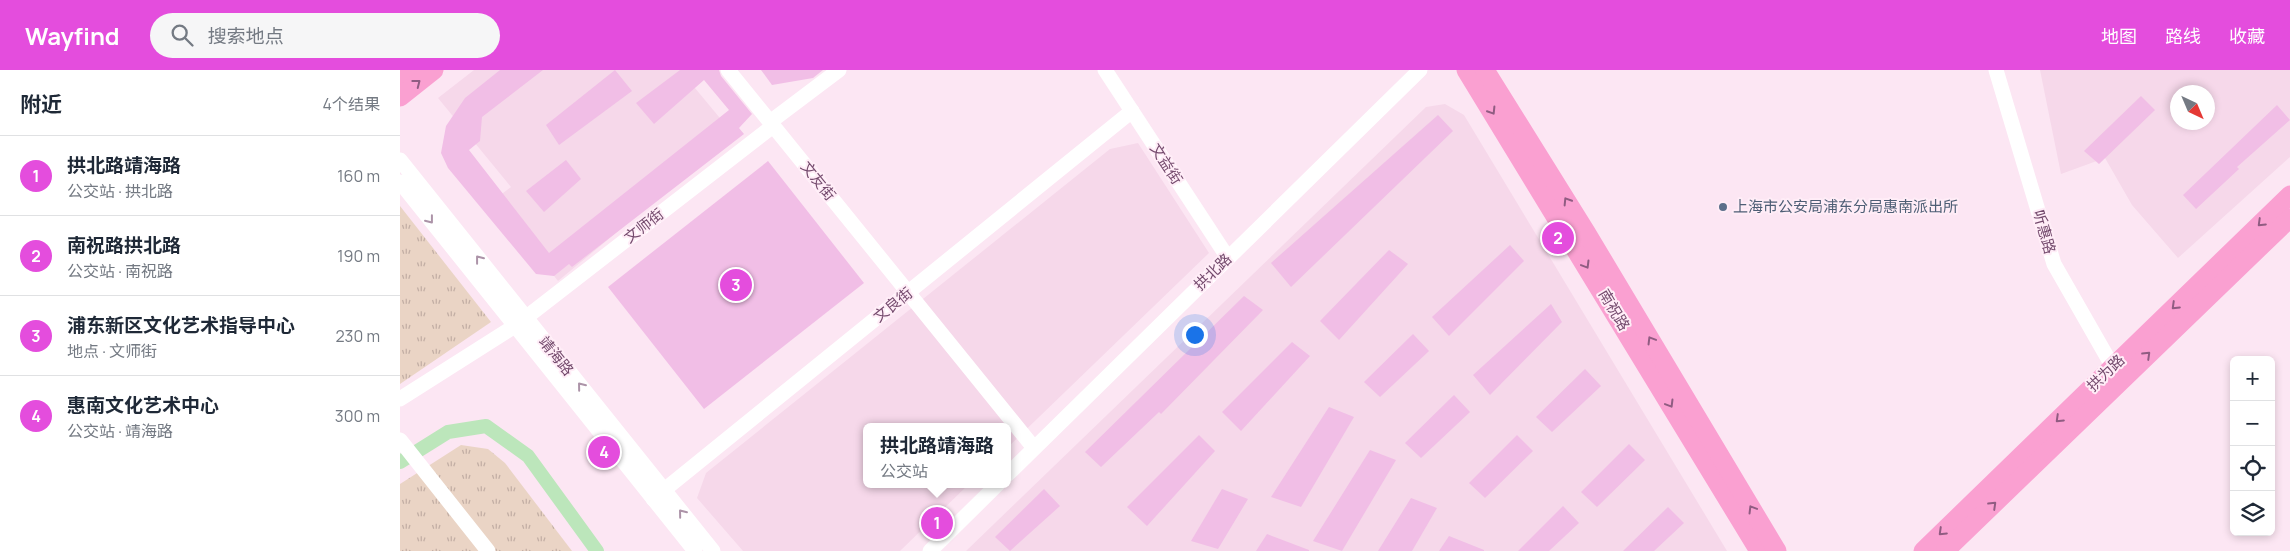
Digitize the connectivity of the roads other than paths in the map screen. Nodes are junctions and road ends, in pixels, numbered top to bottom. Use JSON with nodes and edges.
{"nodes":[{"id":1,"x":410,"y":70,"type":"edge"},
{"id":2,"x":434,"y":70,"type":"edge"},
{"id":3,"x":728,"y":70,"type":"edge"},
{"id":4,"x":839,"y":70,"type":"edge"},
{"id":5,"x":1105,"y":70,"type":"edge"},
{"id":6,"x":1420,"y":70,"type":"edge"},
{"id":7,"x":1466,"y":70,"type":"edge"},
{"id":8,"x":1485,"y":70,"type":"edge"},
{"id":9,"x":1996,"y":70,"type":"edge"},
{"id":10,"x":400,"y":78,"type":"edge"},
{"id":11,"x":400,"y":97,"type":"edge"},
{"id":12,"x":1132,"y":111,"type":"junction"},
{"id":13,"x":772,"y":124,"type":"junction"},
{"id":14,"x":400,"y":160,"type":"edge"},
{"id":15,"x":400,"y":182,"type":"edge"},
{"id":16,"x":2290,"y":195,"type":"edge"},
{"id":17,"x":2290,"y":218,"type":"edge"},
{"id":18,"x":2239,"y":256,"type":"junction"},
{"id":19,"x":1228,"y":258,"type":"junction"},
{"id":20,"x":908,"y":292,"type":"junction"},
{"id":21,"x":520,"y":322,"type":"junction"},
{"id":22,"x":2117,"y":374,"type":"junction"},
{"id":23,"x":400,"y":399,"type":"edge"},
{"id":24,"x":400,"y":440,"type":"edge"},
{"id":25,"x":1034,"y":448,"type":"junction"},
{"id":26,"x":1011,"y":471,"type":"edge"},
{"id":27,"x":994,"y":488,"type":"edge"},
{"id":28,"x":659,"y":495,"type":"junction"},
{"id":29,"x":488,"y":551,"type":"edge"},
{"id":30,"x":695,"y":551,"type":"edge"},
{"id":31,"x":713,"y":551,"type":"edge"},
{"id":32,"x":930,"y":551,"type":"edge"},
{"id":33,"x":1759,"y":551,"type":"edge"},
{"id":34,"x":1777,"y":551,"type":"edge"},
{"id":35,"x":1922,"y":551,"type":"edge"},
{"id":36,"x":1945,"y":551,"type":"edge"}],
"edges":[{"from":1,"to":10,"type":"main road"},
{"from":11,"to":2,"type":"main road","one_way":true},
{"from":3,"to":13,"type":"street","name":"文友街"},
{"from":4,"to":13,"type":"street","name":"文师街"},
{"from":5,"to":12,"type":"street","name":"文益街"},
{"from":6,"to":19,"type":"street","name":"拱北路"},
{"from":7,"to":33,"type":"main road","name":"南祝路","one_way":true},
{"from":34,"to":8,"type":"main road","name":"南祝路","one_way":true},
{"from":9,"to":22,"type":"street","name":"听惠路"},
{"from":12,"to":19,"type":"street","name":"文益街"},
{"from":12,"to":20,"type":"street","name":"文良街"},
{"from":13,"to":20,"type":"street","name":"文友街"},
{"from":13,"to":21,"type":"street","name":"文师街"},
{"from":21,"to":14,"type":"street","name":"靖海路","one_way":true},
{"from":15,"to":21,"type":"street","name":"靖海路","one_way":true},
{"from":16,"to":18,"type":"main road","name":"拱为路","one_way":true},
{"from":17,"to":18,"type":"main road","name":"拱为路"},
{"from":18,"to":22,"type":"main road","name":"拱为路"},
{"from":19,"to":25,"type":"street","name":"拱北路"},
{"from":20,"to":25,"type":"street","name":"文友街"},
{"from":20,"to":28,"type":"street","name":"文良街"},
{"from":21,"to":23,"type":"street","name":"文师街"},
{"from":21,"to":28,"type":"street","name":"靖海路"},
{"from":22,"to":35,"type":"main road","name":"拱为路","one_way":true},
{"from":36,"to":22,"type":"main road","name":"拱为路","one_way":true},
{"from":24,"to":29,"type":"street"},
{"from":25,"to":26,"type":"street","name":"拱北路"},
{"from":27,"to":32,"type":"street"},
{"from":28,"to":30,"type":"street","name":"靖海路"},
{"from":31,"to":28,"type":"street","name":"靖海路","one_way":true}]}
